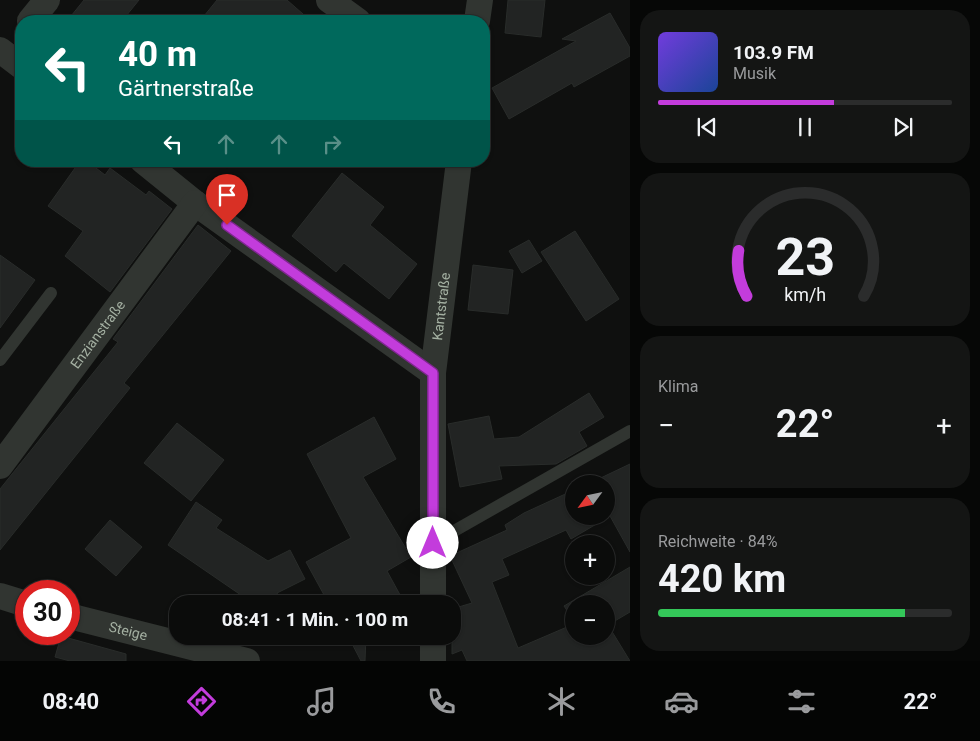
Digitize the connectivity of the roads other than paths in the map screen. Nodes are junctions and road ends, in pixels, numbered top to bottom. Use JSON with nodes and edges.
{"nodes":[{"id":1,"x":47,"y":0,"type":"edge"},
{"id":2,"x":328,"y":0,"type":"edge"},
{"id":3,"x":480,"y":0,"type":"edge"},
{"id":4,"x":35,"y":15,"type":"edge"},
{"id":5,"x":349,"y":15,"type":"edge"},
{"id":6,"x":478,"y":15,"type":"edge"},
{"id":7,"x":15,"y":44,"type":"edge"},
{"id":8,"x":9,"y":56,"type":"edge"},
{"id":9,"x":150,"y":167,"type":"edge"},
{"id":10,"x":458,"y":167,"type":"edge"},
{"id":11,"x":195,"y":203,"type":"junction"},
{"id":12,"x":52,"y":293,"type":"dead end"},
{"id":13,"x":0,"y":360,"type":"edge"},
{"id":14,"x":433,"y":373,"type":"junction"},
{"id":15,"x":630,"y":431,"type":"edge"},
{"id":16,"x":0,"y":466,"type":"edge"},
{"id":17,"x":433,"y":543,"type":"junction"},
{"id":18,"x":433,"y":595,"type":"edge"},
{"id":19,"x":0,"y":596,"type":"edge"},
{"id":20,"x":15,"y":601,"type":"edge"},
{"id":21,"x":80,"y":619,"type":"edge"},
{"id":22,"x":433,"y":645,"type":"edge"},
{"id":23,"x":247,"y":661,"type":"edge"},
{"id":24,"x":432,"y":661,"type":"edge"}],
"edges":[{"from":1,"to":4,"type":"street"},
{"from":2,"to":5,"type":"street"},
{"from":3,"to":6,"type":"street"},
{"from":7,"to":8,"type":"street"},
{"from":9,"to":11,"type":"street"},
{"from":10,"to":14,"type":"street","name":"Kantstraße"},
{"from":11,"to":14,"type":"street"},
{"from":11,"to":16,"type":"street","name":"Enzianstraße"},
{"from":12,"to":13,"type":"lane"},
{"from":14,"to":17,"type":"street","name":"Kantstraße"},
{"from":15,"to":17,"type":"lane"},
{"from":17,"to":18,"type":"street","name":"Kantstraße"},
{"from":19,"to":20,"type":"street"},
{"from":21,"to":23,"type":"street","name":"Steige"},
{"from":22,"to":24,"type":"street"}]}
